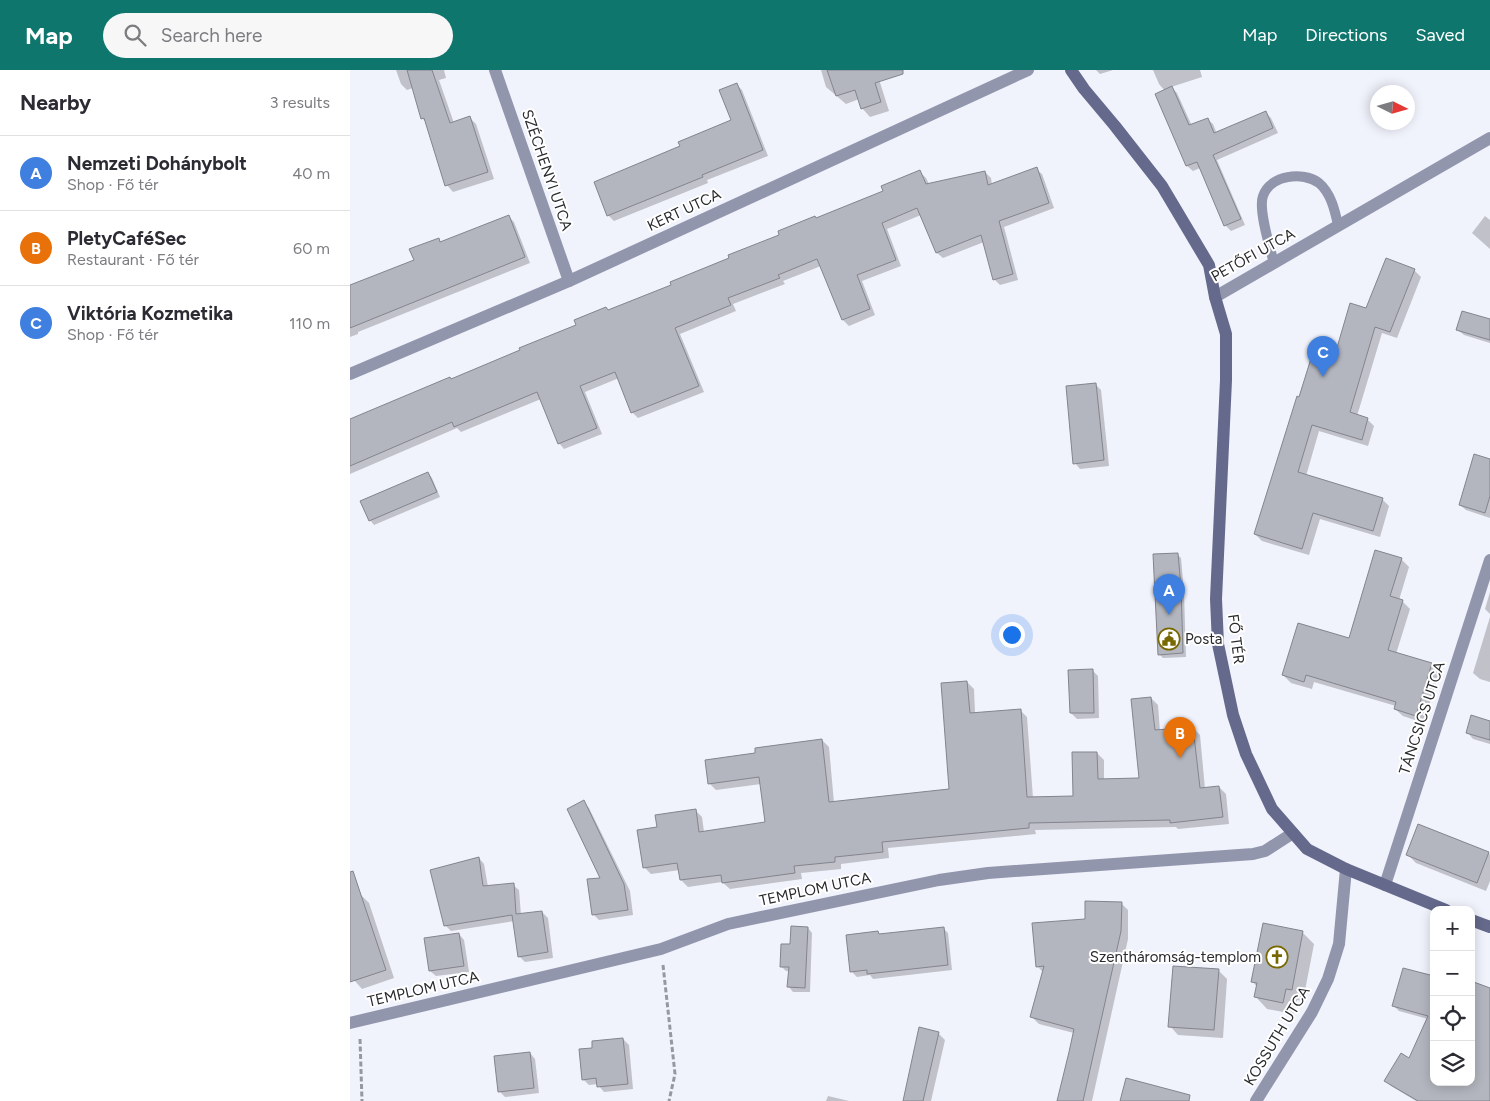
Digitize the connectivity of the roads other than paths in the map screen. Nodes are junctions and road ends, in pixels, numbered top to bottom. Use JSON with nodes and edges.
{"nodes":[{"id":1,"x":495,"y":70,"type":"edge"},
{"id":2,"x":1028,"y":70,"type":"edge"},
{"id":3,"x":1071,"y":70,"type":"edge"},
{"id":4,"x":1490,"y":138,"type":"edge"},
{"id":5,"x":1338,"y":225,"type":"junction"},
{"id":6,"x":1274,"y":263,"type":"junction"},
{"id":7,"x":569,"y":281,"type":"junction"},
{"id":8,"x":1215,"y":296,"type":"junction"},
{"id":9,"x":350,"y":374,"type":"edge"},
{"id":10,"x":1490,"y":560,"type":"edge"},
{"id":11,"x":1293,"y":833,"type":"junction"},
{"id":12,"x":1346,"y":870,"type":"junction"},
{"id":13,"x":1385,"y":886,"type":"junction"},
{"id":14,"x":1436,"y":906,"type":"edge"},
{"id":15,"x":1475,"y":921,"type":"edge"},
{"id":16,"x":1490,"y":927,"type":"edge"},
{"id":17,"x":354,"y":1022,"type":"edge"},
{"id":18,"x":1256,"y":1101,"type":"edge"}],
"edges":[{"from":1,"to":7,"type":"street","name":"SZÉCHENYI UTCA"},
{"from":2,"to":7,"type":"street","name":"KERT UTCA"},
{"from":3,"to":8,"type":"main road","name":"PETŐFI UTCA"},
{"from":4,"to":5,"type":"street","name":"PETŐFI UTCA"},
{"from":5,"to":6,"type":"street","name":"PETŐFI UTCA"},
{"from":5,"to":6,"type":"lane"},
{"from":6,"to":8,"type":"street","name":"PETŐFI UTCA"},
{"from":7,"to":9,"type":"street","name":"KERT UTCA"},
{"from":8,"to":11,"type":"main road","name":"FŐ TÉR"},
{"from":10,"to":13,"type":"street","name":"TÁNCSICS UTCA"},
{"from":11,"to":12,"type":"main road","name":"FŐ TÉR"},
{"from":11,"to":17,"type":"street","name":"TEMPLOM UTCA"},
{"from":12,"to":13,"type":"main road","name":"FŐ TÉR"},
{"from":12,"to":18,"type":"street","name":"KOSSUTH UTCA"},
{"from":13,"to":14,"type":"main road","name":"FŐ TÉR"},
{"from":15,"to":16,"type":"main road"}]}
